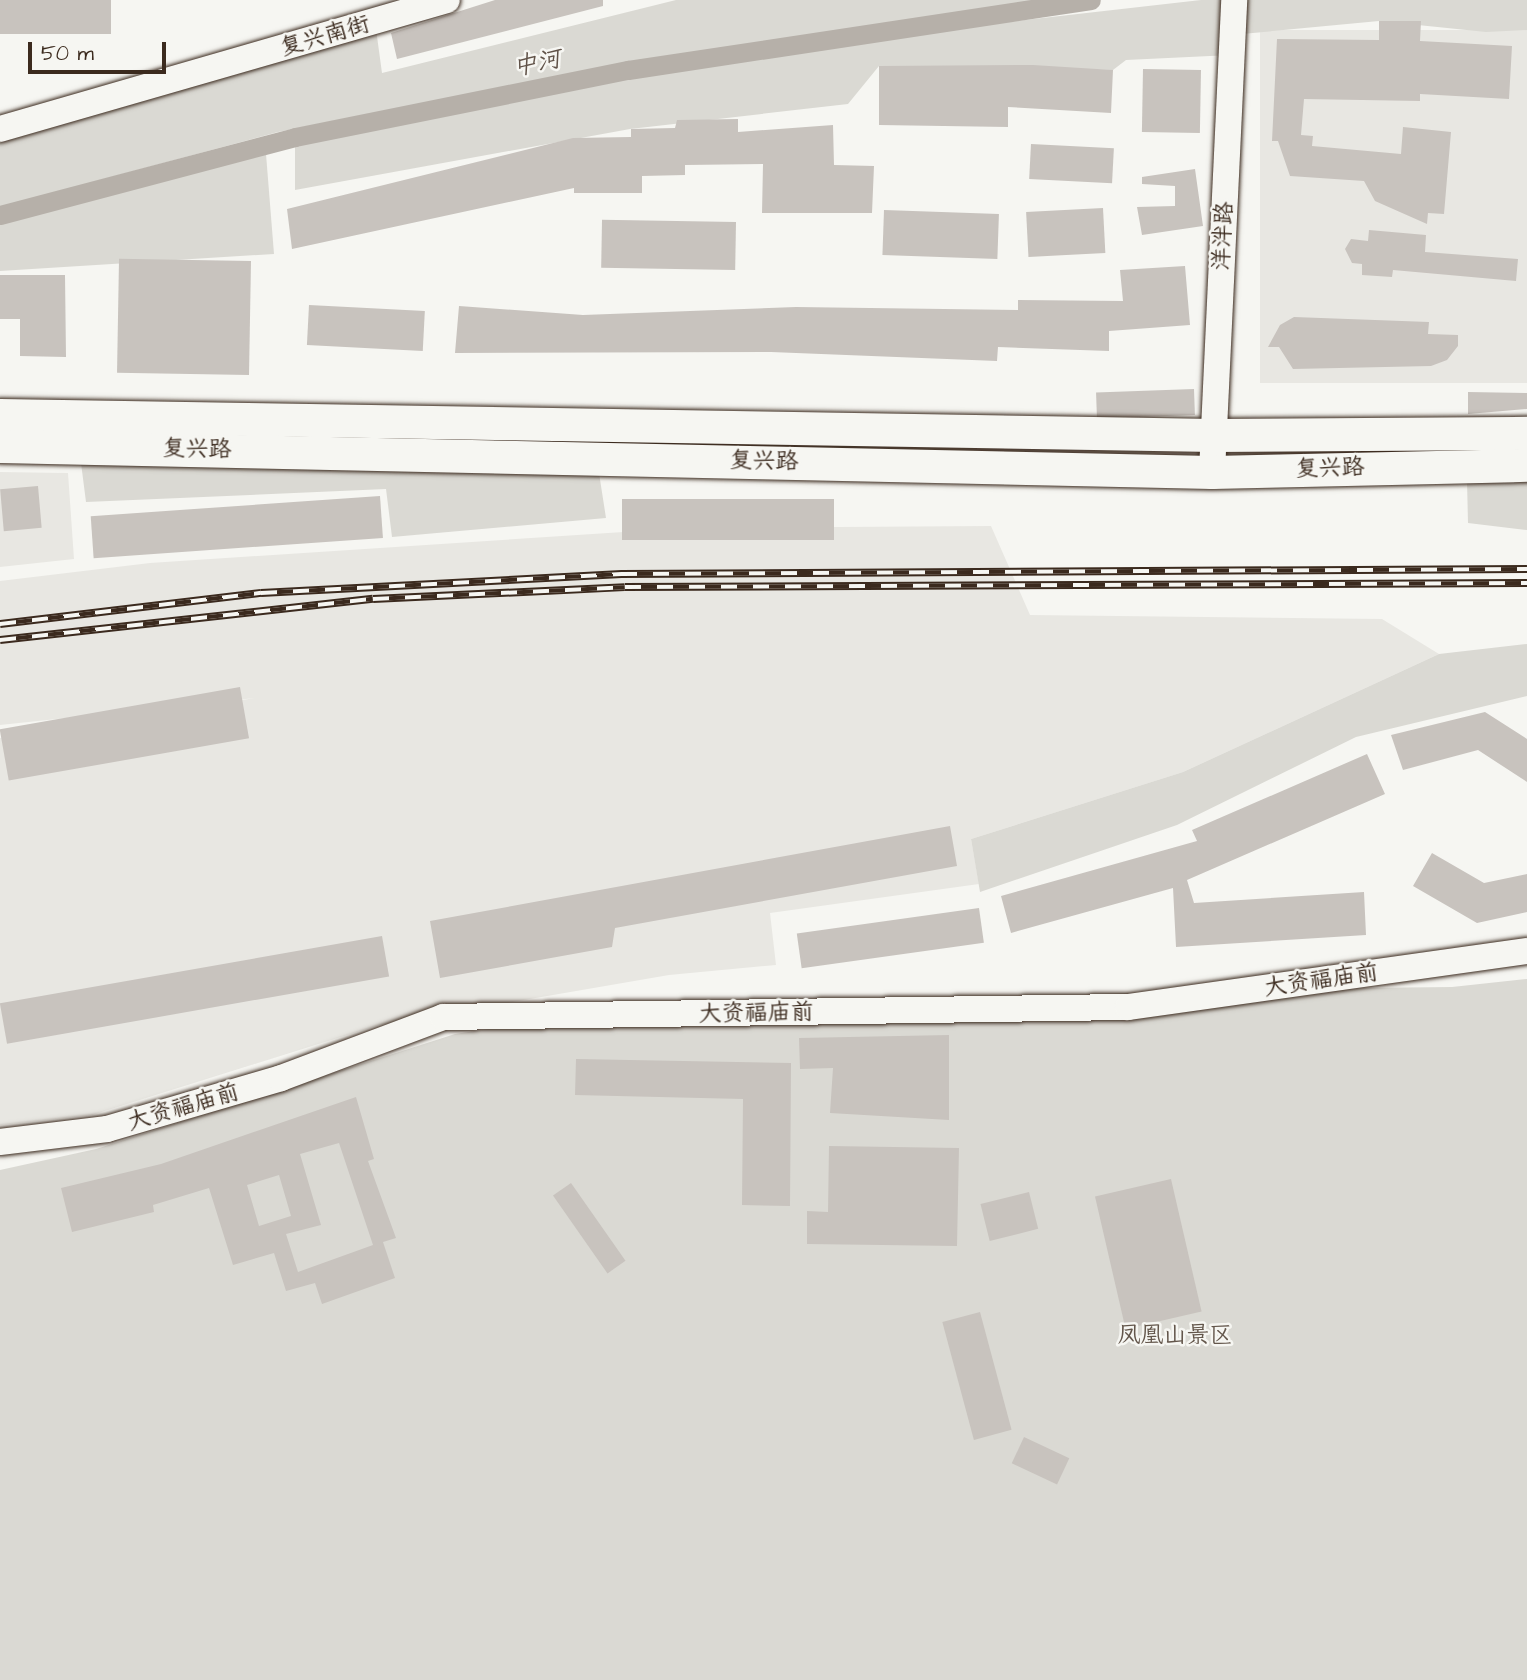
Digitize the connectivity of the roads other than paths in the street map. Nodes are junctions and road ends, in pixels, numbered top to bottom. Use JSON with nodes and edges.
{"nodes":[{"id":1,"x":447,"y":0,"type":"edge"},
{"id":2,"x":1234,"y":0,"type":"edge"},
{"id":3,"x":0,"y":130,"type":"edge"},
{"id":4,"x":0,"y":415,"type":"edge"},
{"id":5,"x":1527,"y":433,"type":"edge"},
{"id":6,"x":1214,"y":435,"type":"junction"},
{"id":7,"x":0,"y":446,"type":"edge"},
{"id":8,"x":1527,"y":465,"type":"edge"},
{"id":9,"x":1212,"y":472,"type":"junction"},
{"id":10,"x":1527,"y":951,"type":"edge"},
{"id":11,"x":0,"y":1142,"type":"edge"}],
"edges":[{"from":1,"to":3,"type":"street","name":"复兴南街"},
{"from":2,"to":6,"type":"street","name":"洋泮路"},
{"from":4,"to":6,"type":"main road","name":"复兴路"},
{"from":5,"to":6,"type":"main road","name":"复兴路"},
{"from":6,"to":9,"type":"street","name":"洋泮路"},
{"from":7,"to":9,"type":"main road","name":"复兴路"},
{"from":8,"to":9,"type":"main road","name":"复兴路"},
{"from":10,"to":11,"type":"street","name":"大资福庙前"}]}
